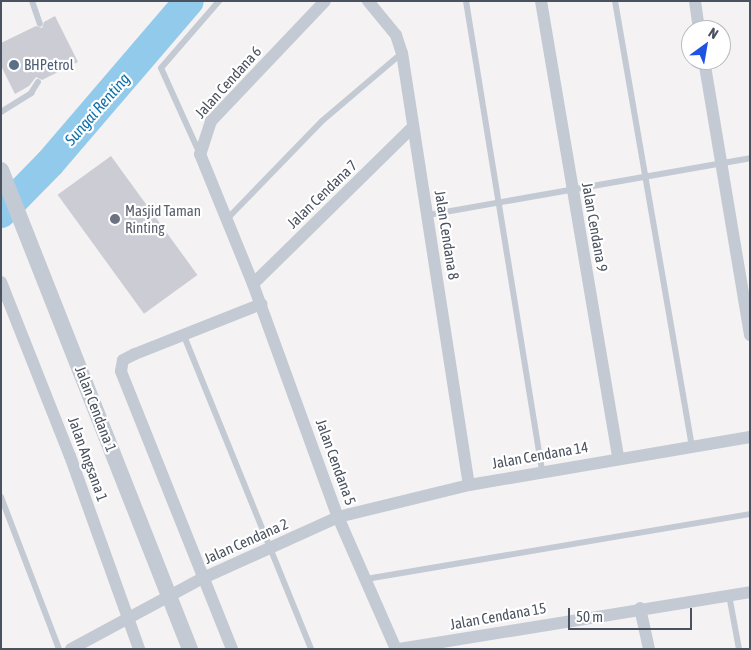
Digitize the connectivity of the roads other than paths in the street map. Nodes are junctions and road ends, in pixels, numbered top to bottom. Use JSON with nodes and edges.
{"nodes":[{"id":1,"x":32,"y":1,"type":"edge"},
{"id":2,"x":220,"y":1,"type":"edge"},
{"id":3,"x":325,"y":1,"type":"edge"},
{"id":4,"x":368,"y":1,"type":"edge"},
{"id":5,"x":466,"y":1,"type":"edge"},
{"id":6,"x":541,"y":1,"type":"edge"},
{"id":7,"x":615,"y":1,"type":"edge"},
{"id":8,"x":695,"y":1,"type":"edge"},
{"id":9,"x":698,"y":20,"type":"edge"},
{"id":10,"x":40,"y":24,"type":"dead end"},
{"id":11,"x":402,"y":53,"type":"junction"},
{"id":12,"x":706,"y":70,"type":"edge"},
{"id":13,"x":38,"y":82,"type":"dead end"},
{"id":14,"x":1,"y":112,"type":"edge"},
{"id":15,"x":413,"y":128,"type":"junction"},
{"id":16,"x":200,"y":154,"type":"junction"},
{"id":17,"x":750,"y":158,"type":"edge"},
{"id":18,"x":720,"y":164,"type":"junction"},
{"id":19,"x":1,"y":170,"type":"edge"},
{"id":20,"x":645,"y":176,"type":"junction"},
{"id":21,"x":571,"y":188,"type":"junction"},
{"id":22,"x":497,"y":200,"type":"junction"},
{"id":23,"x":428,"y":215,"type":"junction"},
{"id":24,"x":227,"y":219,"type":"junction"},
{"id":25,"x":1,"y":282,"type":"edge"},
{"id":26,"x":253,"y":284,"type":"junction"},
{"id":27,"x":261,"y":304,"type":"junction"},
{"id":28,"x":750,"y":335,"type":"edge"},
{"id":29,"x":184,"y":336,"type":"junction"},
{"id":30,"x":750,"y":437,"type":"edge"},
{"id":31,"x":692,"y":446,"type":"junction"},
{"id":32,"x":618,"y":458,"type":"junction"},
{"id":33,"x":542,"y":472,"type":"junction"},
{"id":34,"x":469,"y":485,"type":"junction"},
{"id":35,"x":1,"y":497,"type":"edge"},
{"id":36,"x":750,"y":514,"type":"edge"},
{"id":37,"x":338,"y":517,"type":"junction"},
{"id":38,"x":269,"y":550,"type":"junction"},
{"id":39,"x":201,"y":578,"type":"junction"},
{"id":40,"x":366,"y":579,"type":"junction"},
{"id":41,"x":750,"y":592,"type":"edge"},
{"id":42,"x":729,"y":595,"type":"junction"},
{"id":43,"x":168,"y":596,"type":"junction"},
{"id":44,"x":640,"y":608,"type":"junction"},
{"id":45,"x":127,"y":620,"type":"junction"},
{"id":46,"x":59,"y":649,"type":"edge"},
{"id":47,"x":71,"y":649,"type":"edge"},
{"id":48,"x":140,"y":649,"type":"edge"},
{"id":49,"x":190,"y":649,"type":"edge"},
{"id":50,"x":232,"y":649,"type":"edge"},
{"id":51,"x":311,"y":649,"type":"edge"},
{"id":52,"x":398,"y":649,"type":"edge"},
{"id":53,"x":649,"y":649,"type":"edge"},
{"id":54,"x":739,"y":649,"type":"edge"}],
"edges":[{"from":1,"to":10,"type":"lane"},
{"from":2,"to":16,"type":"lane"},
{"from":3,"to":16,"type":"street","name":"Jalan Cendana 6"},
{"from":4,"to":11,"type":"street","name":"Jalan Cendana 8"},
{"from":5,"to":22,"type":"lane"},
{"from":6,"to":21,"type":"street","name":"Jalan Cendana 9"},
{"from":7,"to":20,"type":"lane"},
{"from":8,"to":9,"type":"street"},
{"from":11,"to":15,"type":"street","name":"Jalan Cendana 8"},
{"from":11,"to":24,"type":"lane"},
{"from":12,"to":18,"type":"street"},
{"from":13,"to":14,"type":"lane"},
{"from":15,"to":23,"type":"street","name":"Jalan Cendana 8"},
{"from":15,"to":26,"type":"street","name":"Jalan Cendana 7"},
{"from":16,"to":24,"type":"street"},
{"from":17,"to":18,"type":"lane"},
{"from":18,"to":20,"type":"lane"},
{"from":18,"to":28,"type":"street"},
{"from":19,"to":43,"type":"street","name":"Jalan Cendana 1"},
{"from":20,"to":21,"type":"lane"},
{"from":20,"to":31,"type":"lane"},
{"from":21,"to":22,"type":"lane"},
{"from":21,"to":32,"type":"street","name":"Jalan Cendana 9"},
{"from":22,"to":23,"type":"lane"},
{"from":22,"to":33,"type":"lane"},
{"from":23,"to":34,"type":"street","name":"Jalan Cendana 8"},
{"from":24,"to":26,"type":"street"},
{"from":25,"to":45,"type":"street","name":"Jalan Angsana 1"},
{"from":26,"to":27,"type":"street","name":"Jalan Cendana 5"},
{"from":27,"to":29,"type":"street"},
{"from":27,"to":37,"type":"street","name":"Jalan Cendana 5"},
{"from":29,"to":38,"type":"lane"},
{"from":29,"to":39,"type":"street"},
{"from":30,"to":31,"type":"street","name":"Jalan Cendana 14"},
{"from":31,"to":32,"type":"street","name":"Jalan Cendana 14"},
{"from":32,"to":33,"type":"street","name":"Jalan Cendana 14"},
{"from":33,"to":34,"type":"street","name":"Jalan Cendana 14"},
{"from":34,"to":37,"type":"street","name":"Jalan Cendana 14"},
{"from":35,"to":46,"type":"lane"},
{"from":36,"to":40,"type":"lane"},
{"from":37,"to":38,"type":"street","name":"Jalan Cendana 2"},
{"from":37,"to":40,"type":"street","name":"Jalan Cendana 5"},
{"from":38,"to":39,"type":"street","name":"Jalan Cendana 2"},
{"from":38,"to":51,"type":"lane"},
{"from":39,"to":43,"type":"street","name":"Jalan Cendana 2"},
{"from":39,"to":50,"type":"street"},
{"from":40,"to":52,"type":"street","name":"Jalan Cendana 5"},
{"from":41,"to":42,"type":"street","name":"Jalan Cendana 15"},
{"from":42,"to":44,"type":"street","name":"Jalan Cendana 15"},
{"from":42,"to":54,"type":"lane"},
{"from":43,"to":45,"type":"street","name":"Jalan Cendana 2"},
{"from":43,"to":49,"type":"street","name":"Jalan Cendana 1"},
{"from":44,"to":52,"type":"street","name":"Jalan Cendana 15"},
{"from":44,"to":53,"type":"street"},
{"from":45,"to":47,"type":"street","name":"Jalan Cendana 2"},
{"from":45,"to":48,"type":"street","name":"Jalan Angsana 1"}]}
